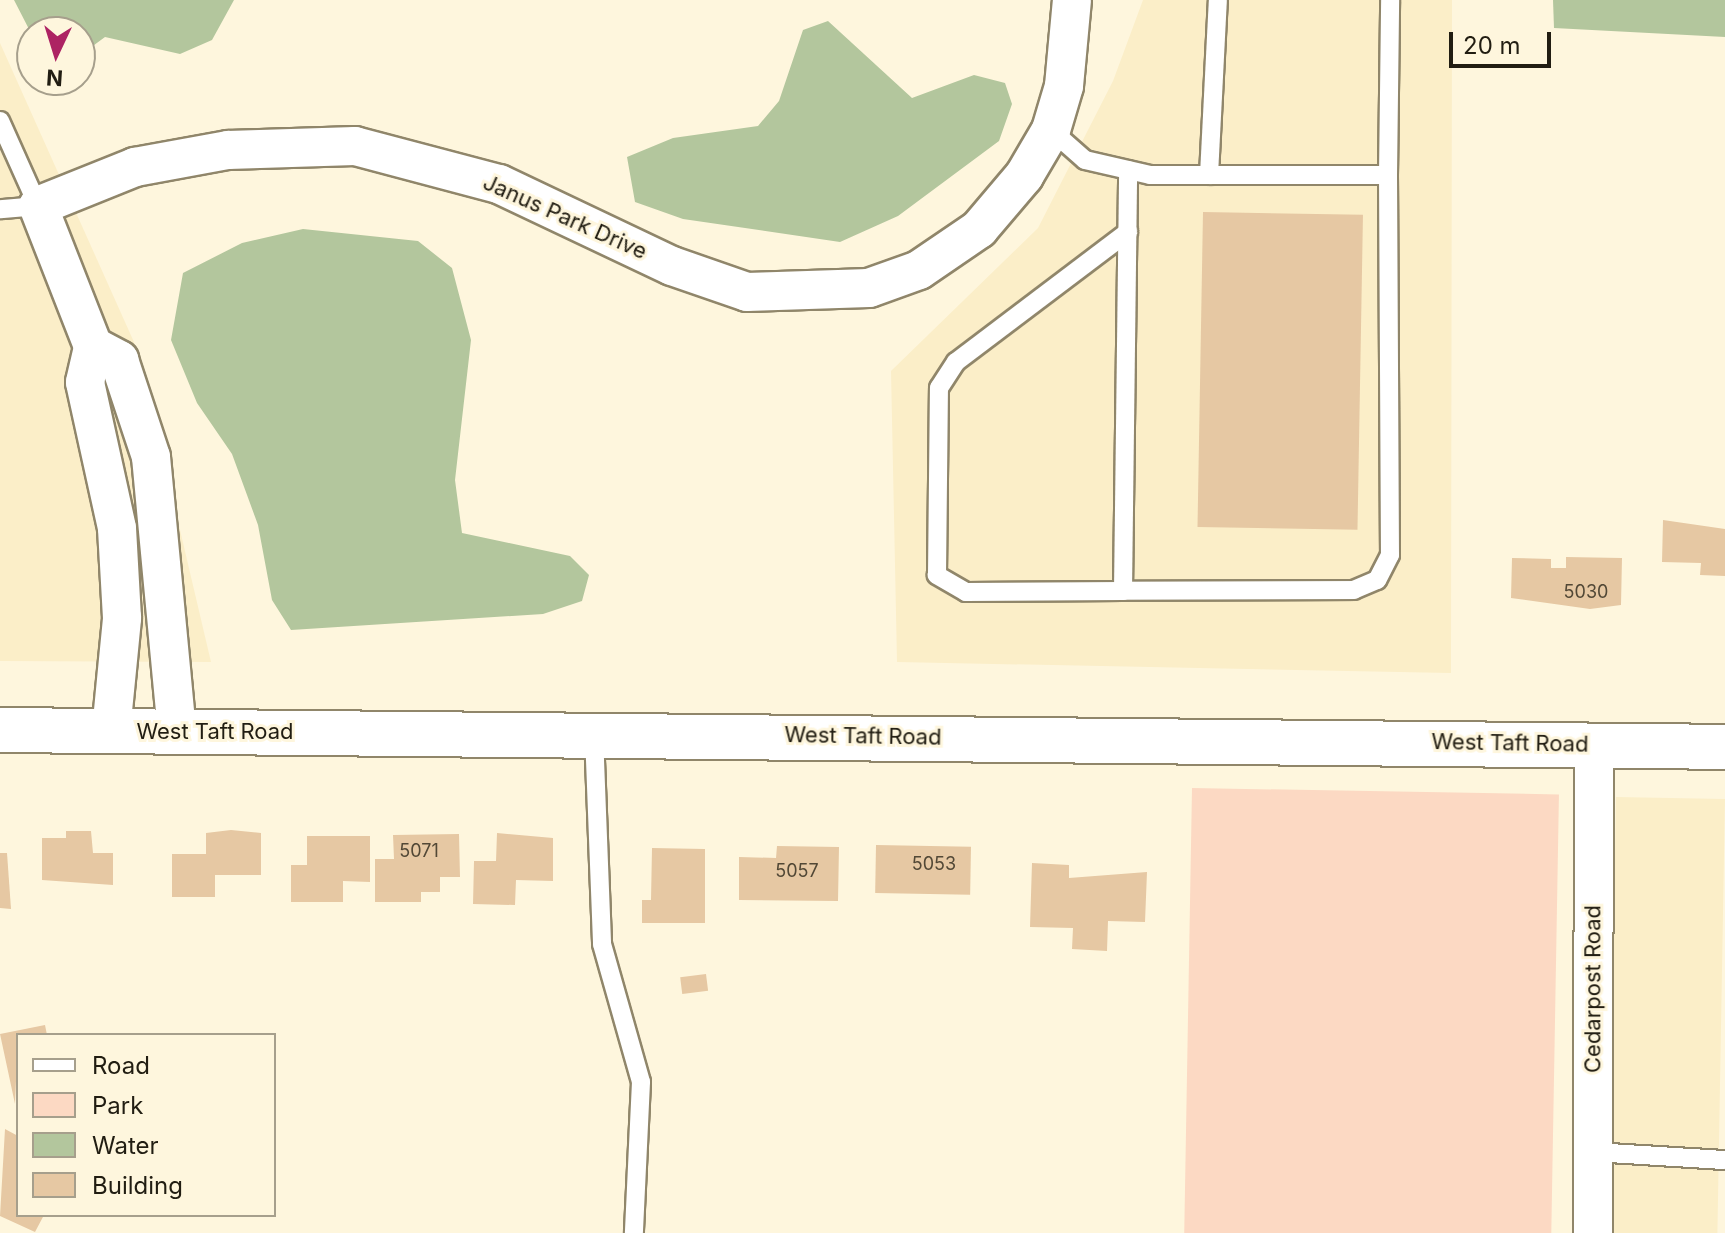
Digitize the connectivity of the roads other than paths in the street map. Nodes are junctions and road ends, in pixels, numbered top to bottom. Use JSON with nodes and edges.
{"nodes":[{"id":1,"x":1072,"y":0,"type":"edge"},
{"id":2,"x":1218,"y":0,"type":"edge"},
{"id":3,"x":1390,"y":0,"type":"edge"},
{"id":4,"x":0,"y":121,"type":"edge"},
{"id":5,"x":1051,"y":130,"type":"junction"},
{"id":6,"x":1128,"y":170,"type":"junction"},
{"id":7,"x":1209,"y":175,"type":"junction"},
{"id":8,"x":1388,"y":175,"type":"junction"},
{"id":9,"x":38,"y":206,"type":"junction"},
{"id":10,"x":0,"y":209,"type":"edge"},
{"id":11,"x":1128,"y":232,"type":"junction"},
{"id":12,"x":93,"y":346,"type":"junction"},
{"id":13,"x":1123,"y":591,"type":"junction"},
{"id":14,"x":0,"y":730,"type":"edge"},
{"id":15,"x":111,"y":731,"type":"junction"},
{"id":16,"x":177,"y":731,"type":"junction"},
{"id":17,"x":594,"y":734,"type":"junction"},
{"id":18,"x":1594,"y":744,"type":"junction"},
{"id":19,"x":1725,"y":747,"type":"edge"},
{"id":20,"x":1593,"y":1152,"type":"junction"},
{"id":21,"x":1725,"y":1160,"type":"edge"},
{"id":22,"x":634,"y":1233,"type":"edge"},
{"id":23,"x":1593,"y":1233,"type":"edge"}],
"edges":[{"from":1,"to":5,"type":"street","name":"Janus Park Drive"},
{"from":2,"to":7,"type":"lane"},
{"from":3,"to":8,"type":"lane"},
{"from":4,"to":9,"type":"lane"},
{"from":5,"to":6,"type":"lane"},
{"from":5,"to":9,"type":"street","name":"Janus Park Drive"},
{"from":6,"to":7,"type":"lane"},
{"from":6,"to":11,"type":"lane"},
{"from":7,"to":8,"type":"lane"},
{"from":8,"to":13,"type":"lane"},
{"from":9,"to":10,"type":"lane"},
{"from":9,"to":12,"type":"street"},
{"from":11,"to":13,"type":"lane"},
{"from":11,"to":13,"type":"lane"},
{"from":12,"to":15,"type":"street"},
{"from":12,"to":16,"type":"street"},
{"from":14,"to":15,"type":"main road","name":"West Taft Road"},
{"from":15,"to":16,"type":"main road","name":"West Taft Road"},
{"from":16,"to":17,"type":"main road","name":"West Taft Road"},
{"from":17,"to":18,"type":"main road","name":"West Taft Road"},
{"from":17,"to":22,"type":"lane"},
{"from":18,"to":19,"type":"main road","name":"West Taft Road"},
{"from":18,"to":20,"type":"street","name":"Cedarpost Road"},
{"from":20,"to":21,"type":"lane"},
{"from":20,"to":23,"type":"street","name":"Cedarpost Road"}]}
